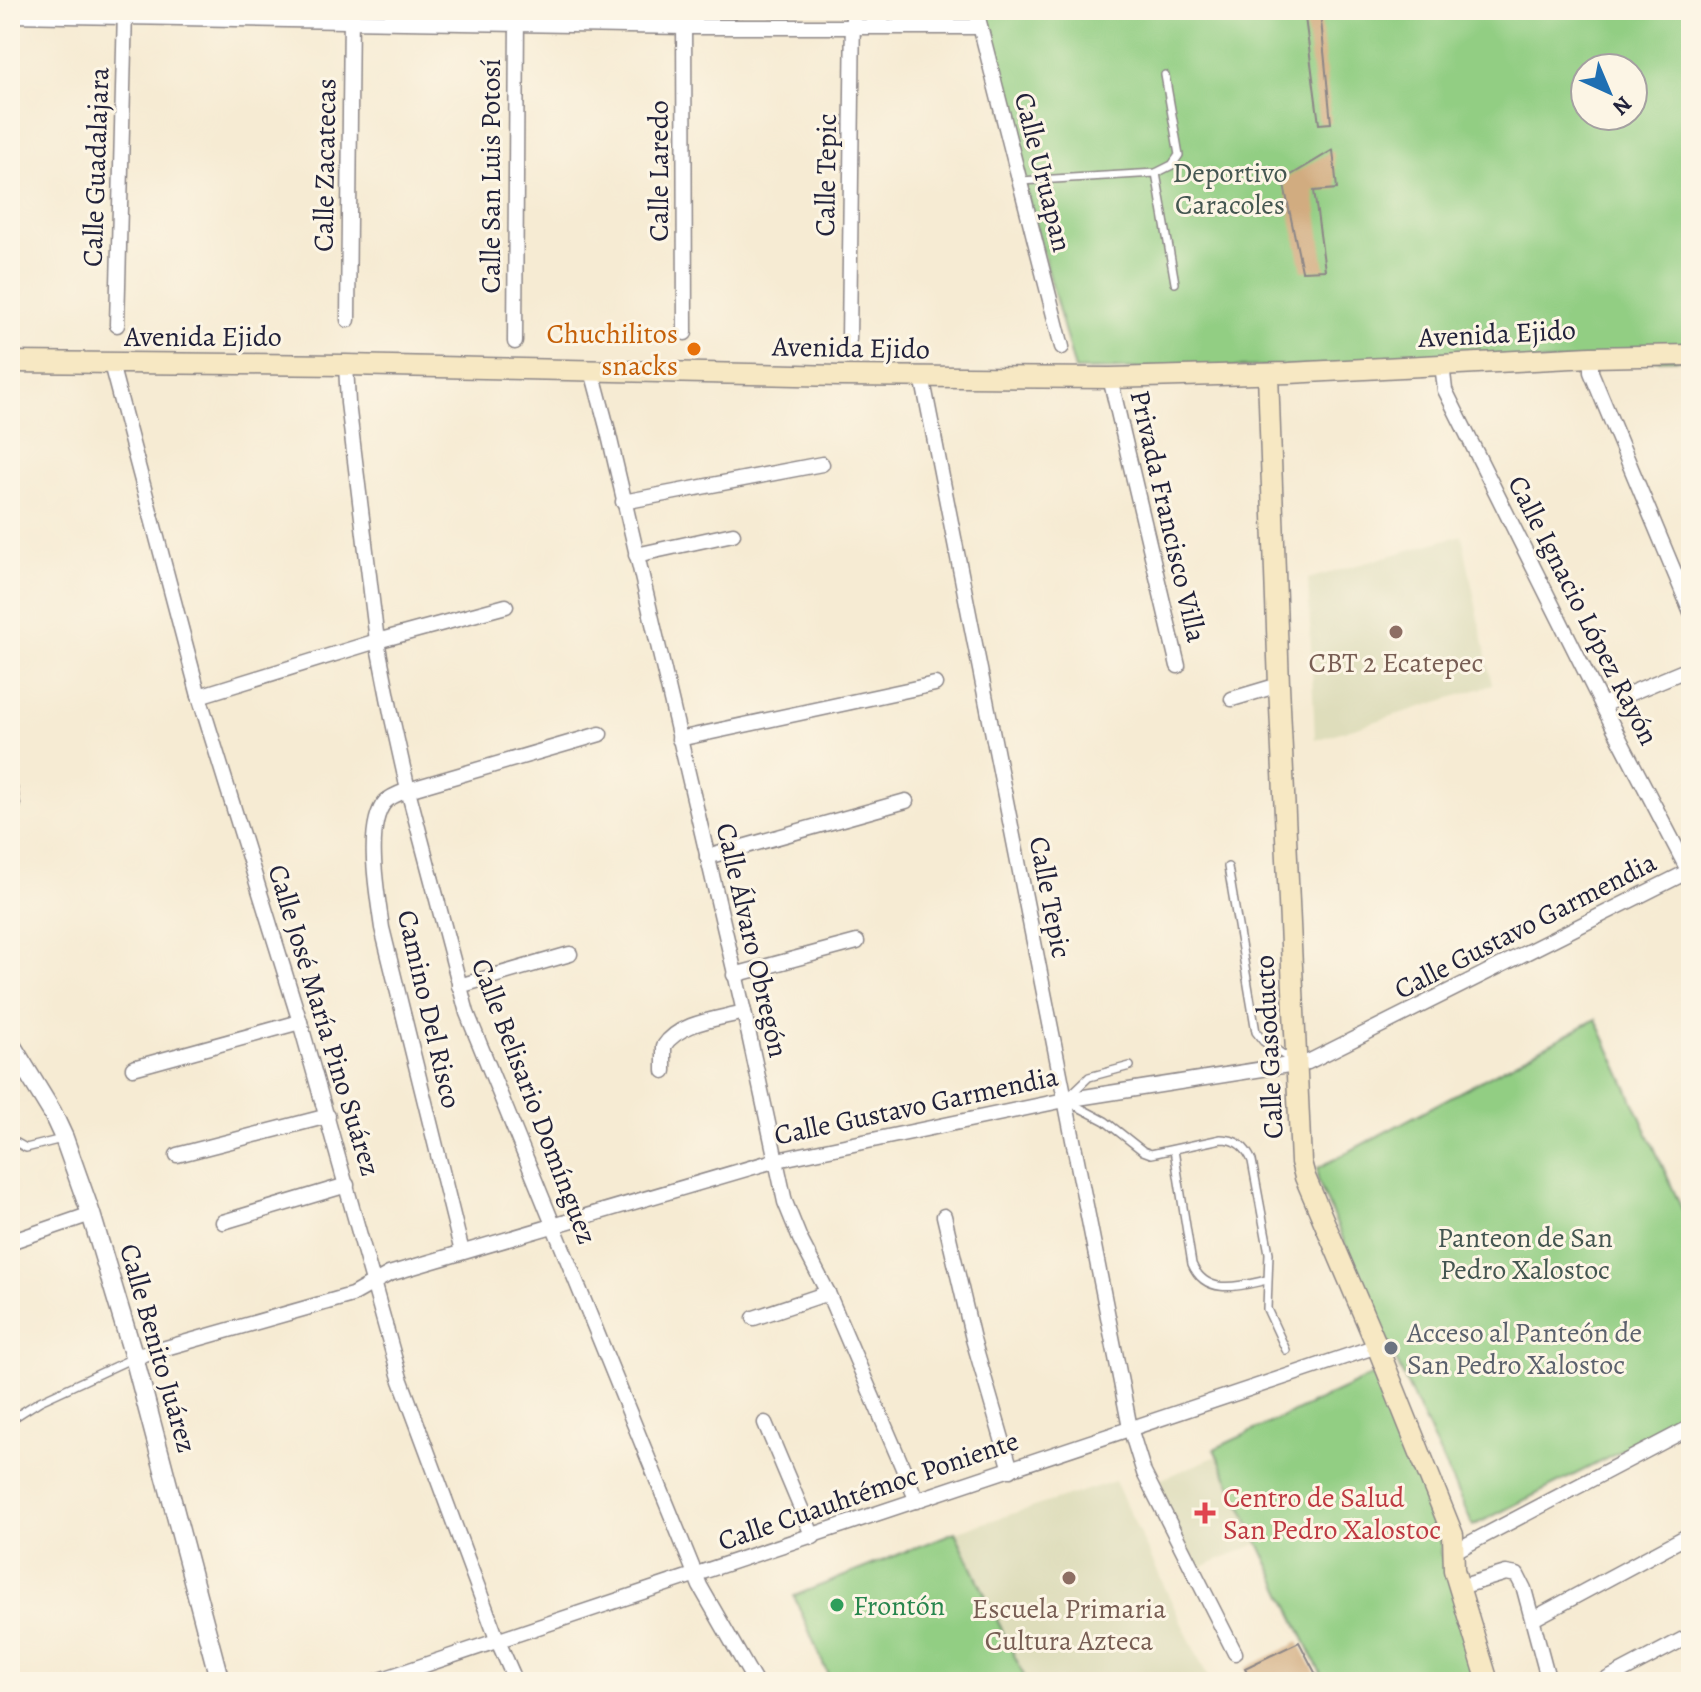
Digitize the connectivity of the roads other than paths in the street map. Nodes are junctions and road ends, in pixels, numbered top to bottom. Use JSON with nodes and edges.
{"nodes":[{"id":1,"x":684,"y":10,"type":"edge"},
{"id":2,"x":853,"y":10,"type":"edge"},
{"id":3,"x":976,"y":10,"type":"edge"},
{"id":4,"x":125,"y":13,"type":"edge"},
{"id":5,"x":10,"y":15,"type":"edge"},
{"id":6,"x":351,"y":15,"type":"edge"},
{"id":7,"x":517,"y":17,"type":"edge"},
{"id":8,"x":684,"y":27,"type":"junction"},
{"id":9,"x":853,"y":27,"type":"junction"},
{"id":10,"x":980,"y":27,"type":"junction"},
{"id":11,"x":1165,"y":75,"type":"dead end"},
{"id":12,"x":1156,"y":173,"type":"junction"},
{"id":13,"x":1020,"y":181,"type":"junction"},
{"id":14,"x":1175,"y":283,"type":"dead end"},
{"id":15,"x":348,"y":320,"type":"dead end"},
{"id":16,"x":117,"y":325,"type":"dead end"},
{"id":17,"x":685,"y":333,"type":"dead end"},
{"id":18,"x":849,"y":340,"type":"dead end"},
{"id":19,"x":515,"y":342,"type":"dead end"},
{"id":20,"x":1062,"y":347,"type":"dead end"},
{"id":21,"x":1691,"y":355,"type":"edge"},
{"id":22,"x":1591,"y":357,"type":"junction"},
{"id":23,"x":10,"y":362,"type":"edge"},
{"id":24,"x":111,"y":364,"type":"junction"},
{"id":25,"x":1442,"y":364,"type":"junction"},
{"id":26,"x":346,"y":365,"type":"junction"},
{"id":27,"x":592,"y":371,"type":"junction"},
{"id":28,"x":1268,"y":374,"type":"junction"},
{"id":29,"x":922,"y":376,"type":"junction"},
{"id":30,"x":1110,"y":378,"type":"junction"},
{"id":31,"x":822,"y":464,"type":"dead end"},
{"id":32,"x":623,"y":502,"type":"junction"},
{"id":33,"x":733,"y":534,"type":"dead end"},
{"id":34,"x":636,"y":555,"type":"junction"},
{"id":35,"x":506,"y":606,"type":"dead end"},
{"id":36,"x":1691,"y":612,"type":"edge"},
{"id":37,"x":377,"y":641,"type":"junction"},
{"id":38,"x":1178,"y":666,"type":"dead end"},
{"id":39,"x":1691,"y":668,"type":"edge"},
{"id":40,"x":935,"y":684,"type":"dead end"},
{"id":41,"x":1279,"y":685,"type":"junction"},
{"id":42,"x":199,"y":696,"type":"junction"},
{"id":43,"x":1232,"y":699,"type":"dead end"},
{"id":44,"x":1602,"y":705,"type":"junction"},
{"id":45,"x":600,"y":734,"type":"dead end"},
{"id":46,"x":679,"y":739,"type":"junction"},
{"id":47,"x":10,"y":788,"type":"edge"},
{"id":48,"x":408,"y":790,"type":"junction"},
{"id":49,"x":906,"y":801,"type":"dead end"},
{"id":50,"x":10,"y":816,"type":"edge"},
{"id":51,"x":707,"y":857,"type":"junction"},
{"id":52,"x":1228,"y":867,"type":"dead end"},
{"id":53,"x":1690,"y":872,"type":"edge"},
{"id":54,"x":857,"y":942,"type":"dead end"},
{"id":55,"x":570,"y":954,"type":"dead end"},
{"id":56,"x":734,"y":975,"type":"junction"},
{"id":57,"x":459,"y":986,"type":"junction"},
{"id":58,"x":744,"y":1012,"type":"junction"},
{"id":59,"x":300,"y":1022,"type":"junction"},
{"id":60,"x":10,"y":1043,"type":"edge"},
{"id":61,"x":1296,"y":1063,"type":"junction"},
{"id":62,"x":1130,"y":1066,"type":"dead end"},
{"id":63,"x":133,"y":1068,"type":"dead end"},
{"id":64,"x":664,"y":1071,"type":"dead end"},
{"id":65,"x":1065,"y":1100,"type":"junction"},
{"id":66,"x":328,"y":1116,"type":"junction"},
{"id":67,"x":64,"y":1138,"type":"junction"},
{"id":68,"x":10,"y":1139,"type":"edge"},
{"id":69,"x":1174,"y":1150,"type":"junction"},
{"id":70,"x":177,"y":1155,"type":"dead end"},
{"id":71,"x":777,"y":1160,"type":"junction"},
{"id":72,"x":347,"y":1185,"type":"junction"},
{"id":73,"x":91,"y":1214,"type":"junction"},
{"id":74,"x":944,"y":1216,"type":"dead end"},
{"id":75,"x":223,"y":1222,"type":"dead end"},
{"id":76,"x":554,"y":1227,"type":"junction"},
{"id":77,"x":10,"y":1242,"type":"edge"},
{"id":78,"x":462,"y":1252,"type":"junction"},
{"id":79,"x":1267,"y":1280,"type":"junction"},
{"id":80,"x":372,"y":1282,"type":"junction"},
{"id":81,"x":828,"y":1293,"type":"junction"},
{"id":82,"x":754,"y":1318,"type":"dead end"},
{"id":83,"x":1377,"y":1346,"type":"junction"},
{"id":84,"x":1286,"y":1350,"type":"dead end"},
{"id":85,"x":134,"y":1357,"type":"junction"},
{"id":86,"x":10,"y":1420,"type":"edge"},
{"id":87,"x":765,"y":1423,"type":"dead end"},
{"id":88,"x":1691,"y":1427,"type":"edge"},
{"id":89,"x":1130,"y":1428,"type":"junction"},
{"id":90,"x":1011,"y":1470,"type":"junction"},
{"id":91,"x":917,"y":1501,"type":"junction"},
{"id":92,"x":1691,"y":1534,"type":"edge"},
{"id":93,"x":813,"y":1537,"type":"junction"},
{"id":94,"x":1455,"y":1551,"type":"junction"},
{"id":95,"x":696,"y":1576,"type":"junction"},
{"id":96,"x":1460,"y":1587,"type":"junction"},
{"id":97,"x":1533,"y":1619,"type":"junction"},
{"id":98,"x":1691,"y":1635,"type":"edge"},
{"id":99,"x":497,"y":1639,"type":"junction"},
{"id":100,"x":1235,"y":1653,"type":"dead end"},
{"id":101,"x":220,"y":1682,"type":"edge"},
{"id":102,"x":374,"y":1682,"type":"edge"},
{"id":103,"x":516,"y":1682,"type":"edge"},
{"id":104,"x":755,"y":1682,"type":"edge"},
{"id":105,"x":1488,"y":1682,"type":"edge"},
{"id":106,"x":1549,"y":1682,"type":"edge"},
{"id":107,"x":1602,"y":1682,"type":"edge"}],
"edges":[{"from":1,"to":8,"type":"street","name":"Calle Laredo"},
{"from":2,"to":9,"type":"street","name":"Calle Tepic"},
{"from":3,"to":10,"type":"street","name":"Calle Uruapan"},
{"from":4,"to":5,"type":"street"},
{"from":4,"to":6,"type":"street"},
{"from":4,"to":16,"type":"street","name":"Calle Guadalajara"},
{"from":6,"to":7,"type":"street"},
{"from":6,"to":15,"type":"street","name":"Calle Zacatecas"},
{"from":7,"to":8,"type":"street"},
{"from":7,"to":19,"type":"street","name":"Calle San Luis Potosí"},
{"from":8,"to":9,"type":"street"},
{"from":8,"to":17,"type":"street","name":"Calle Laredo"},
{"from":9,"to":10,"type":"street"},
{"from":9,"to":18,"type":"street","name":"Calle Tepic"},
{"from":10,"to":13,"type":"street","name":"Calle Uruapan"},
{"from":11,"to":12,"type":"lane"},
{"from":12,"to":13,"type":"lane"},
{"from":12,"to":14,"type":"lane"},
{"from":13,"to":20,"type":"street","name":"Calle Uruapan"},
{"from":21,"to":22,"type":"main road","name":"Avenida Ejido"},
{"from":22,"to":25,"type":"main road","name":"Avenida Ejido"},
{"from":22,"to":36,"type":"street"},
{"from":23,"to":24,"type":"main road","name":"Avenida Ejido"},
{"from":24,"to":26,"type":"main road","name":"Avenida Ejido"},
{"from":24,"to":42,"type":"street","name":"Calle José María Pino Suárez"},
{"from":25,"to":28,"type":"main road","name":"Avenida Ejido"},
{"from":25,"to":44,"type":"street","name":"Calle Ignacio López Rayón"},
{"from":26,"to":27,"type":"main road","name":"Avenida Ejido"},
{"from":26,"to":37,"type":"street","name":"Calle Belisario Domínguez"},
{"from":27,"to":29,"type":"main road","name":"Avenida Ejido"},
{"from":27,"to":32,"type":"street","name":"Calle Álvaro Obregón"},
{"from":28,"to":30,"type":"main road","name":"Avenida Ejido"},
{"from":28,"to":41,"type":"main road","name":"Calle Gasoducto"},
{"from":29,"to":30,"type":"main road","name":"Avenida Ejido"},
{"from":29,"to":65,"type":"street","name":"Calle Tepic"},
{"from":30,"to":38,"type":"street","name":"Privada Francisco Villa"},
{"from":31,"to":32,"type":"street"},
{"from":32,"to":34,"type":"street","name":"Calle Álvaro Obregón"},
{"from":33,"to":34,"type":"street"},
{"from":34,"to":46,"type":"street","name":"Calle Álvaro Obregón"},
{"from":35,"to":37,"type":"street"},
{"from":37,"to":42,"type":"street"},
{"from":37,"to":48,"type":"street","name":"Calle Belisario Domínguez"},
{"from":39,"to":44,"type":"street"},
{"from":40,"to":46,"type":"street"},
{"from":41,"to":43,"type":"street"},
{"from":41,"to":61,"type":"main road","name":"Calle Gasoducto"},
{"from":42,"to":59,"type":"street","name":"Calle José María Pino Suárez"},
{"from":44,"to":53,"type":"street","name":"Calle Ignacio López Rayón"},
{"from":45,"to":48,"type":"street"},
{"from":46,"to":51,"type":"street","name":"Calle Álvaro Obregón"},
{"from":47,"to":50,"type":"street"},
{"from":48,"to":57,"type":"street","name":"Calle Belisario Domínguez"},
{"from":48,"to":78,"type":"street","name":"Camino Del Risco"},
{"from":49,"to":51,"type":"street"},
{"from":51,"to":56,"type":"street","name":"Calle Álvaro Obregón"},
{"from":52,"to":61,"type":"lane"},
{"from":53,"to":61,"type":"street","name":"Calle Gustavo Garmendia"},
{"from":54,"to":56,"type":"street"},
{"from":55,"to":57,"type":"street"},
{"from":56,"to":58,"type":"street","name":"Calle Álvaro Obregón"},
{"from":57,"to":76,"type":"street","name":"Calle Belisario Domínguez"},
{"from":58,"to":64,"type":"street"},
{"from":58,"to":71,"type":"street","name":"Calle Álvaro Obregón"},
{"from":59,"to":63,"type":"street"},
{"from":59,"to":66,"type":"street","name":"Calle José María Pino Suárez"},
{"from":60,"to":67,"type":"street","name":"Calle Benito Juárez"},
{"from":61,"to":65,"type":"street","name":"Calle Gustavo Garmendia"},
{"from":61,"to":83,"type":"main road","name":"Calle Gasoducto"},
{"from":62,"to":65,"type":"lane"},
{"from":65,"to":69,"type":"lane"},
{"from":65,"to":71,"type":"street","name":"Calle Gustavo Garmendia"},
{"from":65,"to":89,"type":"street","name":"Calle Tepic"},
{"from":66,"to":70,"type":"street"},
{"from":66,"to":72,"type":"street","name":"Calle José María Pino Suárez"},
{"from":67,"to":68,"type":"lane"},
{"from":67,"to":73,"type":"street","name":"Calle Benito Juárez"},
{"from":69,"to":79,"type":"lane"},
{"from":69,"to":79,"type":"lane"},
{"from":71,"to":76,"type":"street","name":"Calle Gustavo Garmendia"},
{"from":71,"to":81,"type":"street","name":"Calle Álvaro Obregón"},
{"from":72,"to":75,"type":"street"},
{"from":72,"to":80,"type":"street","name":"Calle José María Pino Suárez"},
{"from":73,"to":77,"type":"street"},
{"from":73,"to":85,"type":"street","name":"Calle Benito Juárez"},
{"from":74,"to":90,"type":"street"},
{"from":76,"to":78,"type":"street","name":"Calle Gustavo Garmendia"},
{"from":76,"to":95,"type":"street","name":"Calle Belisario Domínguez"},
{"from":78,"to":80,"type":"street","name":"Calle Gustavo Garmendia"},
{"from":79,"to":84,"type":"lane"},
{"from":80,"to":85,"type":"street","name":"Calle Gustavo Garmendia"},
{"from":80,"to":99,"type":"street","name":"Calle José María Pino Suárez"},
{"from":81,"to":82,"type":"street"},
{"from":81,"to":91,"type":"street","name":"Calle Álvaro Obregón"},
{"from":83,"to":89,"type":"street","name":"Calle Cuauhtémoc Poniente"},
{"from":83,"to":94,"type":"main road","name":"Calle Gasoducto"},
{"from":85,"to":86,"type":"lane"},
{"from":85,"to":101,"type":"street","name":"Calle Benito Juárez"},
{"from":87,"to":93,"type":"street"},
{"from":88,"to":94,"type":"street"},
{"from":89,"to":90,"type":"street","name":"Calle Cuauhtémoc Poniente"},
{"from":89,"to":100,"type":"street","name":"Calle Tepic"},
{"from":90,"to":91,"type":"street","name":"Calle Cuauhtémoc Poniente"},
{"from":91,"to":93,"type":"street","name":"Calle Cuauhtémoc Poniente"},
{"from":92,"to":97,"type":"street"},
{"from":93,"to":95,"type":"street","name":"Calle Cuauhtémoc Poniente"},
{"from":94,"to":96,"type":"main road","name":"Calle Gasoducto"},
{"from":95,"to":99,"type":"street","name":"Calle Cuauhtémoc Poniente"},
{"from":95,"to":104,"type":"street","name":"Calle Belisario Domínguez"},
{"from":96,"to":97,"type":"street"},
{"from":96,"to":105,"type":"main road","name":"Calle Gasoducto"},
{"from":97,"to":106,"type":"street"},
{"from":98,"to":107,"type":"street"},
{"from":99,"to":102,"type":"street","name":"Calle Cuauhtémoc Poniente"},
{"from":99,"to":103,"type":"street","name":"Calle José María Pino Suárez"}]}
